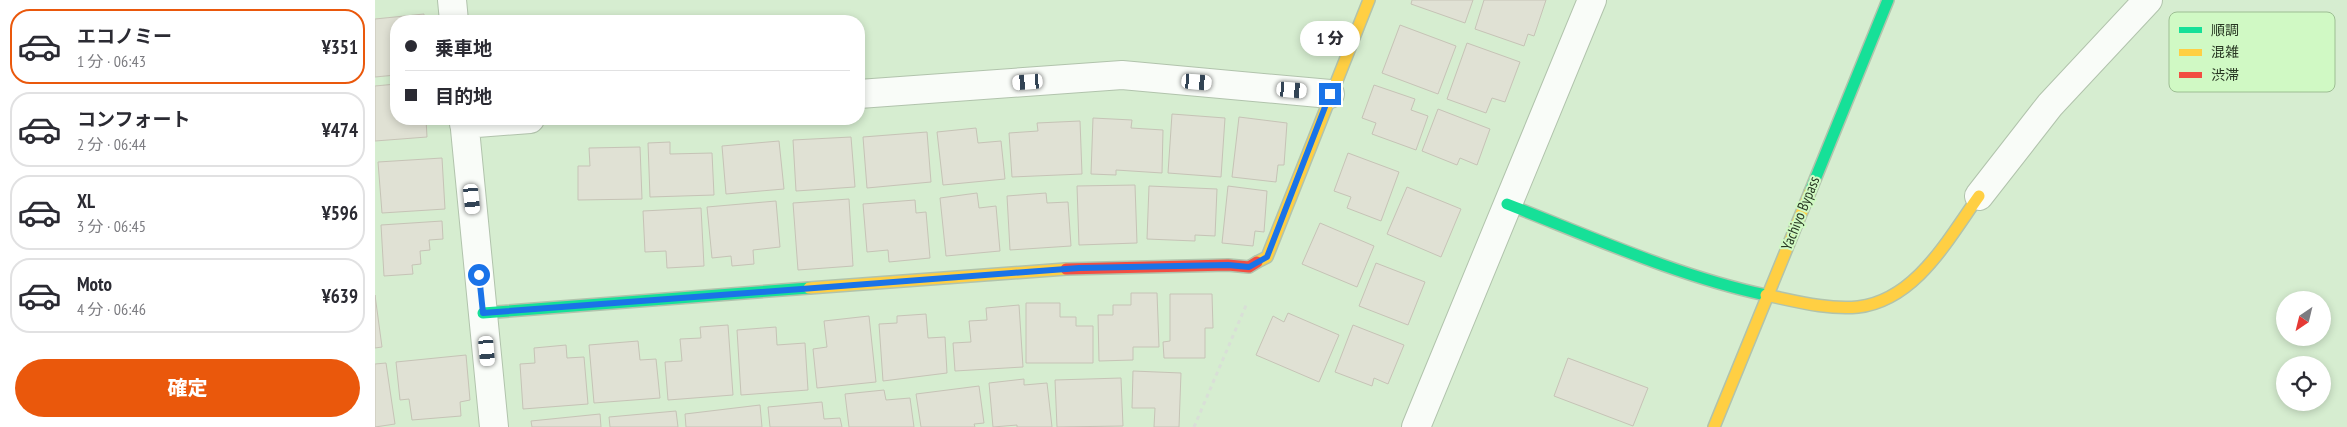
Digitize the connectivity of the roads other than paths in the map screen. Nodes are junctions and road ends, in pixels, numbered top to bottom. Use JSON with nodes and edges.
{"nodes":[{"id":1,"x":452,"y":0,"type":"edge"},
{"id":2,"x":1369,"y":0,"type":"edge"},
{"id":3,"x":1591,"y":0,"type":"edge"},
{"id":4,"x":1889,"y":0,"type":"edge"},
{"id":5,"x":2148,"y":0,"type":"edge"},
{"id":6,"x":453,"y":15,"type":"edge"},
{"id":7,"x":865,"y":94,"type":"edge"},
{"id":8,"x":1330,"y":94,"type":"junction"},
{"id":9,"x":464,"y":125,"type":"edge"},
{"id":10,"x":1979,"y":196,"type":"joint"},
{"id":11,"x":1507,"y":204,"type":"junction"},
{"id":12,"x":1767,"y":296,"type":"junction"},
{"id":13,"x":483,"y":313,"type":"junction"},
{"id":14,"x":494,"y":427,"type":"edge"},
{"id":15,"x":1416,"y":427,"type":"edge"},
{"id":16,"x":1714,"y":427,"type":"edge"}],
"edges":[{"from":1,"to":6,"type":"street"},
{"from":2,"to":8,"type":"main road"},
{"from":3,"to":11,"type":"street"},
{"from":4,"to":12,"type":"main road","name":"Yachiyo Bypass"},
{"from":5,"to":10,"type":"street"},
{"from":7,"to":8,"type":"street"},
{"from":8,"to":13,"type":"main road"},
{"from":9,"to":13,"type":"street"},
{"from":10,"to":12,"type":"main road"},
{"from":11,"to":12,"type":"main road"},
{"from":11,"to":15,"type":"street"},
{"from":12,"to":16,"type":"main road","name":"Yachiyo Bypass"},
{"from":13,"to":14,"type":"street"}]}
